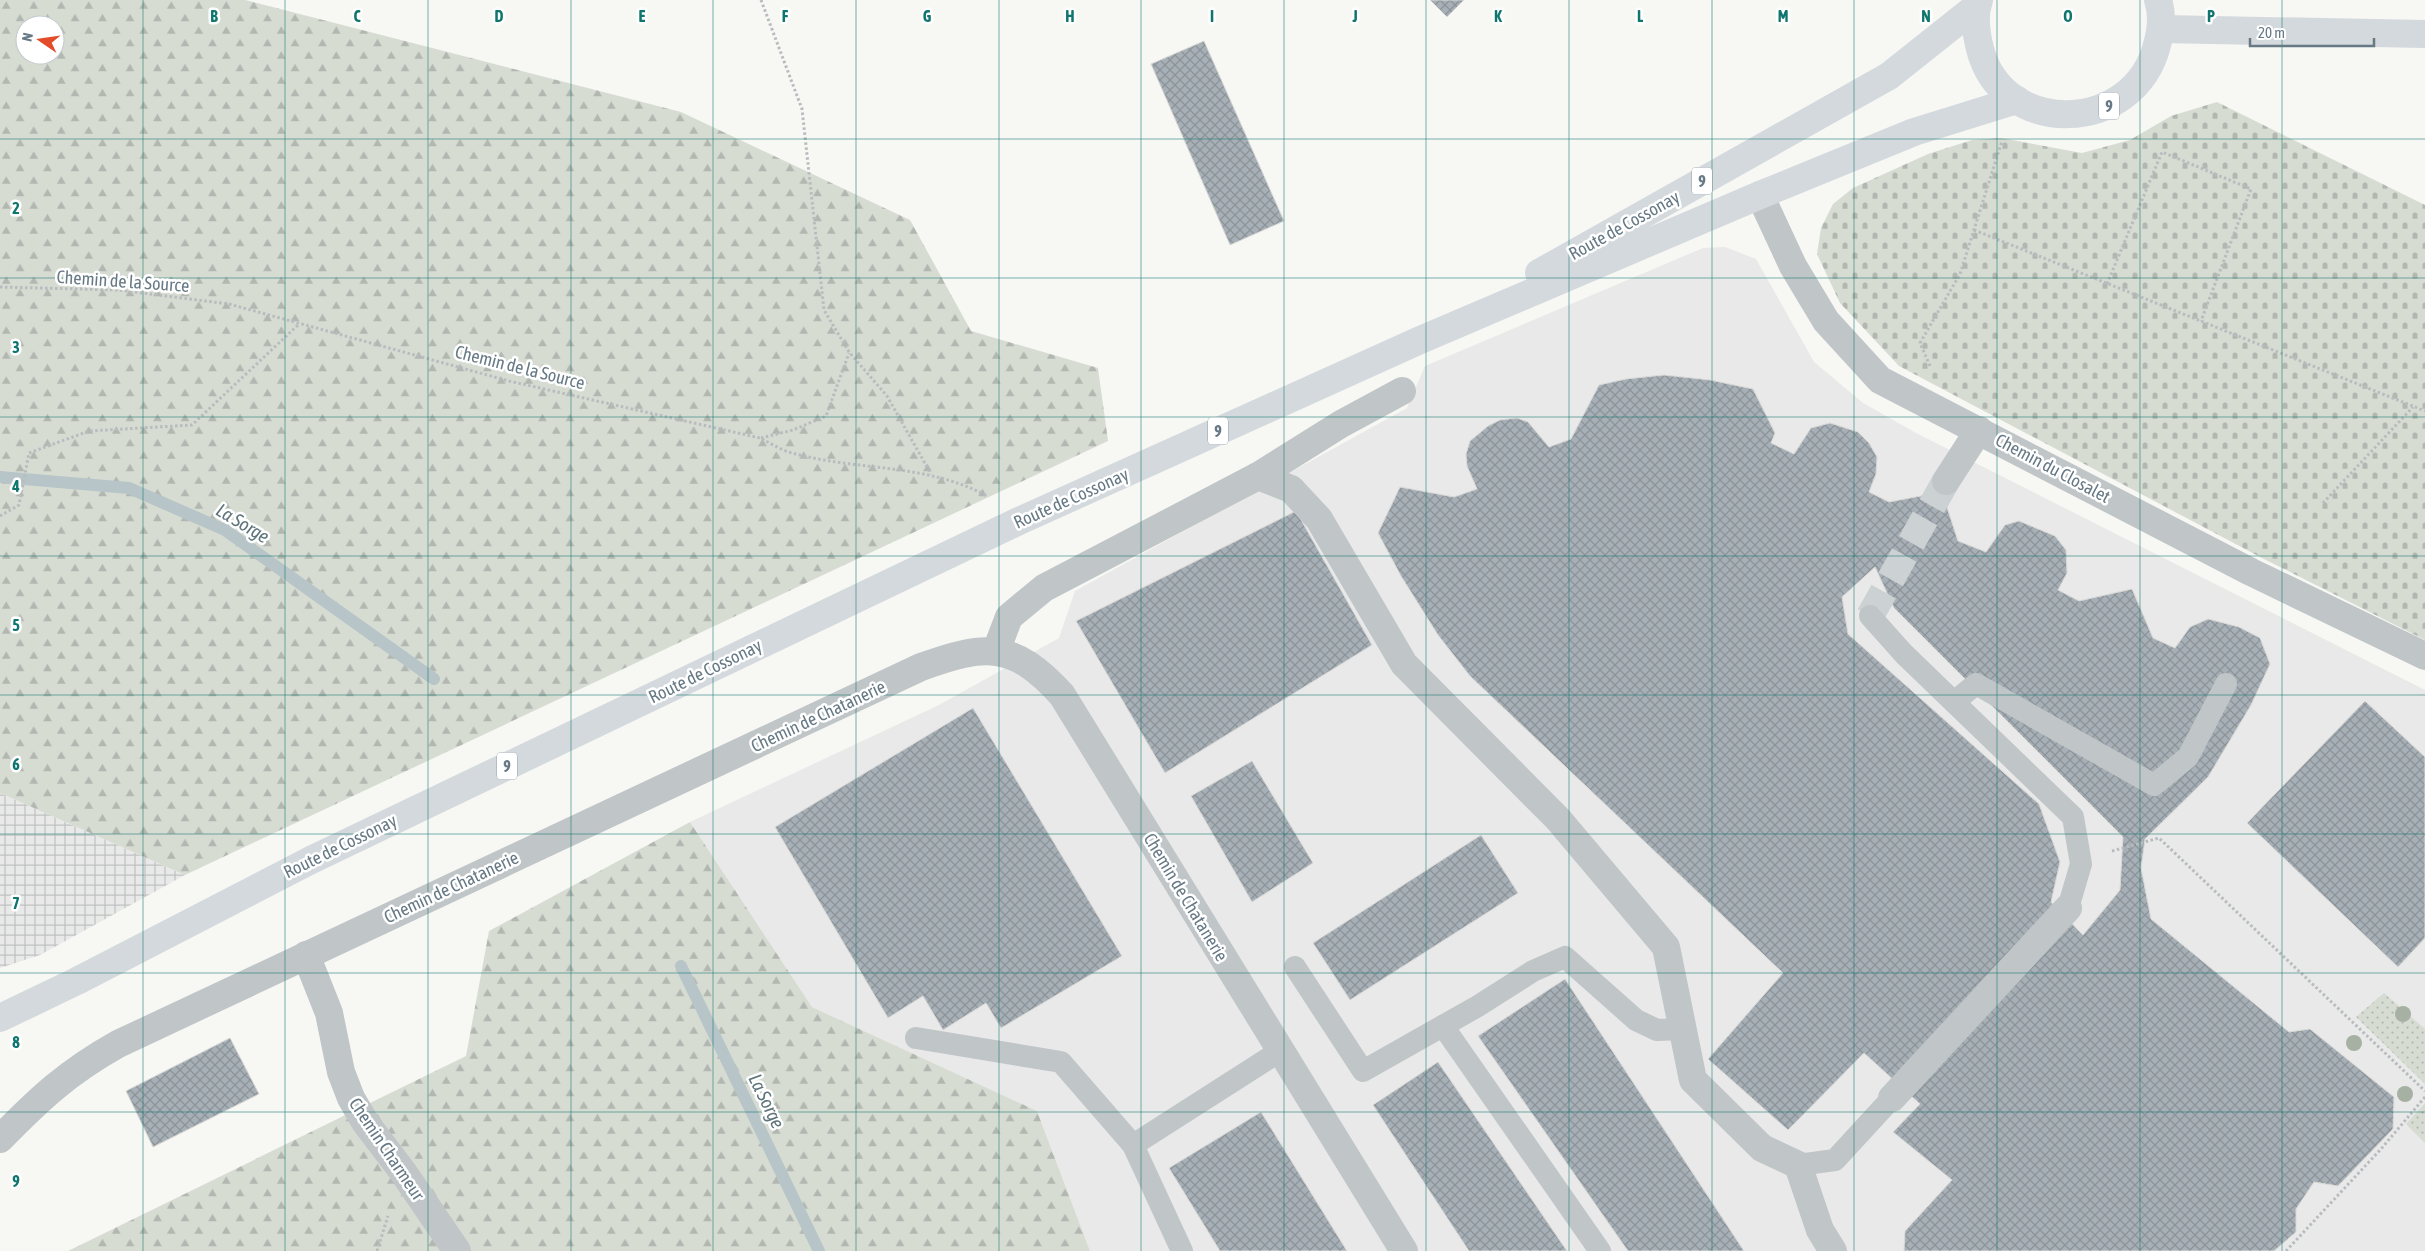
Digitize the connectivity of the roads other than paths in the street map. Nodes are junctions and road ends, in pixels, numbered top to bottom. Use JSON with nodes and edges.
{"nodes":[{"id":1,"x":2158,"y":0,"type":"edge"},
{"id":2,"x":1978,"y":3,"type":"edge"},
{"id":3,"x":2161,"y":29,"type":"junction"},
{"id":4,"x":2425,"y":34,"type":"edge"},
{"id":5,"x":2017,"y":100,"type":"junction"},
{"id":6,"x":1760,"y":195,"type":"junction"},
{"id":7,"x":1418,"y":342,"type":"junction"},
{"id":8,"x":1402,"y":390,"type":"dead end"},
{"id":9,"x":1979,"y":430,"type":"junction"},
{"id":10,"x":1258,"y":476,"type":"junction"},
{"id":11,"x":1946,"y":481,"type":"tunnel mouth"},
{"id":12,"x":1870,"y":616,"type":"dead end"},
{"id":13,"x":996,"y":651,"type":"junction"},
{"id":14,"x":2425,"y":656,"type":"edge"},
{"id":15,"x":2226,"y":684,"type":"dead end"},
{"id":16,"x":1954,"y":702,"type":"junction"},
{"id":17,"x":2068,"y":908,"type":"joint"},
{"id":18,"x":306,"y":955,"type":"junction"},
{"id":19,"x":1295,"y":967,"type":"dead end"},
{"id":20,"x":0,"y":1018,"type":"edge"},
{"id":21,"x":1443,"y":1026,"type":"junction"},
{"id":22,"x":1682,"y":1029,"type":"junction"},
{"id":23,"x":916,"y":1038,"type":"dead end"},
{"id":24,"x":1280,"y":1051,"type":"junction"},
{"id":25,"x":1892,"y":1098,"type":"joint"},
{"id":26,"x":0,"y":1139,"type":"edge"},
{"id":27,"x":1133,"y":1145,"type":"junction"},
{"id":28,"x":1798,"y":1165,"type":"junction"},
{"id":29,"x":457,"y":1251,"type":"edge"},
{"id":30,"x":1182,"y":1251,"type":"edge"},
{"id":31,"x":1404,"y":1251,"type":"edge"},
{"id":32,"x":1600,"y":1251,"type":"edge"},
{"id":33,"x":1833,"y":1251,"type":"edge"}],
"edges":[{"from":1,"to":3,"type":"main road","number":"9"},
{"from":2,"to":5,"type":"main road","number":"9"},
{"from":2,"to":7,"type":"main road","name":"Route de Cossonay","number":"9"},
{"from":3,"to":4,"type":"main road"},
{"from":3,"to":5,"type":"main road","number":"9"},
{"from":5,"to":6,"type":"main road","name":"Route de Cossonay","number":"9"},
{"from":6,"to":7,"type":"main road","name":"Route de Cossonay","number":"9"},
{"from":6,"to":9,"type":"street","name":"Chemin du Closalet"},
{"from":7,"to":20,"type":"main road","name":"Route de Cossonay","number":"9"},
{"from":8,"to":10,"type":"street"},
{"from":9,"to":11,"type":"street"},
{"from":9,"to":14,"type":"street","name":"Chemin du Closalet"},
{"from":10,"to":13,"type":"street"},
{"from":10,"to":22,"type":"street"},
{"from":12,"to":16,"type":"lane"},
{"from":13,"to":18,"type":"street","name":"Chemin de Chatanerie"},
{"from":13,"to":24,"type":"street","name":"Chemin de Chatanerie"},
{"from":15,"to":16,"type":"lane"},
{"from":16,"to":17,"type":"lane"},
{"from":17,"to":25,"type":"street"},
{"from":18,"to":26,"type":"street","name":"Chemin de Chatanerie"},
{"from":18,"to":29,"type":"street","name":"Chemin Charmeur"},
{"from":19,"to":21,"type":"lane"},
{"from":21,"to":22,"type":"lane"},
{"from":21,"to":32,"type":"lane"},
{"from":22,"to":28,"type":"street"},
{"from":23,"to":27,"type":"lane"},
{"from":24,"to":27,"type":"lane"},
{"from":24,"to":31,"type":"street","name":"Chemin de Chatanerie"},
{"from":25,"to":28,"type":"lane"},
{"from":27,"to":30,"type":"lane"},
{"from":28,"to":33,"type":"street"}]}
